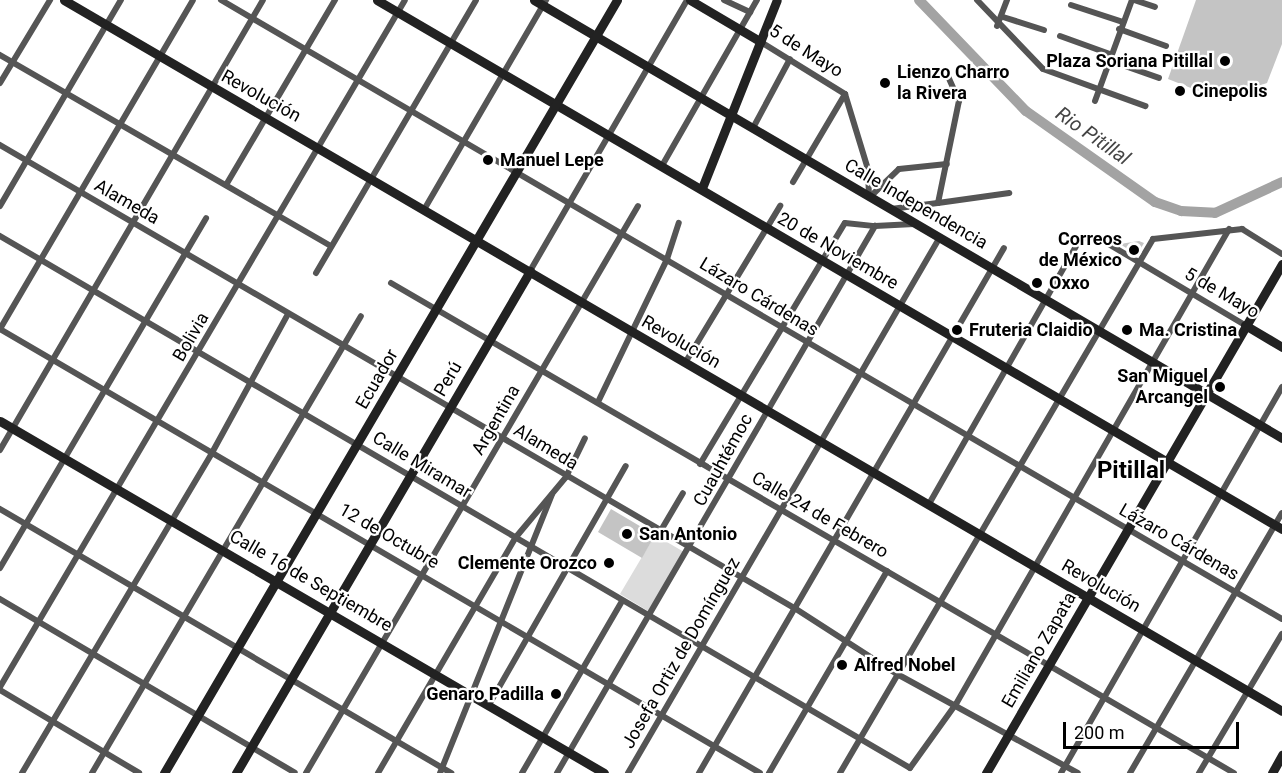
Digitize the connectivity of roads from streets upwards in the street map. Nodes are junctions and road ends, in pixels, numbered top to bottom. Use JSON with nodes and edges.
{"nodes":[{"id":1,"x":50,"y":0,"type":"edge"},
{"id":2,"x":64,"y":0,"type":"edge"},
{"id":3,"x":121,"y":0,"type":"edge"},
{"id":4,"x":193,"y":0,"type":"edge"},
{"id":5,"x":221,"y":0,"type":"edge"},
{"id":6,"x":262,"y":0,"type":"edge"},
{"id":7,"x":335,"y":0,"type":"edge"},
{"id":8,"x":377,"y":0,"type":"edge"},
{"id":9,"x":405,"y":0,"type":"edge"},
{"id":10,"x":476,"y":0,"type":"edge"},
{"id":11,"x":617,"y":0,"type":"edge"},
{"id":12,"x":688,"y":0,"type":"edge"},
{"id":13,"x":724,"y":0,"type":"edge"},
{"id":14,"x":757,"y":0,"type":"edge"},
{"id":15,"x":777,"y":0,"type":"edge"},
{"id":16,"x":977,"y":0,"type":"edge"},
{"id":17,"x":1007,"y":0,"type":"edge"},
{"id":18,"x":1133,"y":0,"type":"edge"},
{"id":19,"x":541,"y":2,"type":"edge"},
{"id":20,"x":1071,"y":5,"type":"dead end"},
{"id":21,"x":1155,"y":7,"type":"dead end"},
{"id":22,"x":398,"y":12,"type":"junction"},
{"id":23,"x":750,"y":12,"type":"junction"},
{"id":24,"x":1003,"y":16,"type":"junction"},
{"id":25,"x":252,"y":17,"type":"junction"},
{"id":26,"x":1123,"y":22,"type":"junction"},
{"id":27,"x":106,"y":25,"type":"junction"},
{"id":28,"x":997,"y":26,"type":"junction"},
{"id":29,"x":739,"y":30,"type":"junction"},
{"id":30,"x":1044,"y":30,"type":"dead end"},
{"id":31,"x":1119,"y":30,"type":"junction"},
{"id":32,"x":597,"y":36,"type":"junction"},
{"id":33,"x":1060,"y":36,"type":"dead end"},
{"id":34,"x":761,"y":42,"type":"junction"},
{"id":35,"x":451,"y":44,"type":"junction"},
{"id":36,"x":1166,"y":45,"type":"dead end"},
{"id":37,"x":306,"y":49,"type":"junction"},
{"id":38,"x":0,"y":55,"type":"edge"},
{"id":39,"x":158,"y":55,"type":"junction"},
{"id":40,"x":1109,"y":57,"type":"junction"},
{"id":41,"x":790,"y":59,"type":"junction"},
{"id":42,"x":13,"y":63,"type":"junction"},
{"id":43,"x":649,"y":67,"type":"junction"},
{"id":44,"x":945,"y":70,"type":"dead end"},
{"id":45,"x":504,"y":74,"type":"junction"},
{"id":46,"x":1159,"y":78,"type":"dead end"},
{"id":47,"x":359,"y":79,"type":"junction"},
{"id":48,"x":0,"y":83,"type":"edge"},
{"id":49,"x":211,"y":87,"type":"junction"},
{"id":50,"x":1099,"y":89,"type":"junction"},
{"id":51,"x":65,"y":93,"type":"junction"},
{"id":52,"x":845,"y":94,"type":"junction"},
{"id":53,"x":702,"y":97,"type":"junction"},
{"id":54,"x":1095,"y":101,"type":"dead end"},
{"id":55,"x":557,"y":103,"type":"junction"},
{"id":56,"x":1145,"y":106,"type":"dead end"},
{"id":57,"x":412,"y":111,"type":"junction"},
{"id":58,"x":730,"y":113,"type":"junction"},
{"id":59,"x":266,"y":117,"type":"junction"},
{"id":60,"x":118,"y":124,"type":"junction"},
{"id":61,"x":753,"y":128,"type":"junction"},
{"id":62,"x":610,"y":134,"type":"junction"},
{"id":63,"x":464,"y":141,"type":"junction"},
{"id":64,"x":0,"y":145,"type":"edge"},
{"id":65,"x":318,"y":148,"type":"junction"},
{"id":66,"x":172,"y":155,"type":"junction"},
{"id":67,"x":806,"y":159,"type":"junction"},
{"id":68,"x":27,"y":161,"type":"junction"},
{"id":69,"x":663,"y":164,"type":"junction"},
{"id":70,"x":947,"y":164,"type":"junction"},
{"id":71,"x":516,"y":171,"type":"junction"},
{"id":72,"x":372,"y":178,"type":"junction"},
{"id":73,"x":792,"y":182,"type":"dead end"},
{"id":74,"x":226,"y":186,"type":"junction"},
{"id":75,"x":702,"y":188,"type":"junction"},
{"id":76,"x":79,"y":191,"type":"junction"},
{"id":77,"x":1009,"y":193,"type":"dead end"},
{"id":78,"x":870,"y":196,"type":"junction"},
{"id":79,"x":570,"y":202,"type":"junction"},
{"id":80,"x":938,"y":203,"type":"junction"},
{"id":81,"x":0,"y":206,"type":"edge"},
{"id":82,"x":638,"y":206,"type":"dead end"},
{"id":83,"x":780,"y":206,"type":"dead end"},
{"id":84,"x":425,"y":208,"type":"junction"},
{"id":85,"x":890,"y":209,"type":"junction"},
{"id":86,"x":279,"y":216,"type":"junction"},
{"id":87,"x":206,"y":218,"type":"dead end"},
{"id":88,"x":132,"y":222,"type":"junction"},
{"id":89,"x":679,"y":223,"type":"dead end"},
{"id":90,"x":915,"y":224,"type":"junction"},
{"id":91,"x":875,"y":226,"type":"junction"},
{"id":92,"x":767,"y":228,"type":"junction"},
{"id":93,"x":1229,"y":229,"type":"junction"},
{"id":94,"x":621,"y":233,"type":"junction"},
{"id":95,"x":0,"y":236,"type":"edge"},
{"id":96,"x":940,"y":237,"type":"junction"},
{"id":97,"x":476,"y":239,"type":"junction"},
{"id":98,"x":331,"y":246,"type":"junction"},
{"id":99,"x":1004,"y":248,"type":"dead end"},
{"id":100,"x":186,"y":254,"type":"junction"},
{"id":101,"x":1282,"y":254,"type":"edge"},
{"id":102,"x":40,"y":259,"type":"junction"},
{"id":103,"x":667,"y":259,"type":"junction"},
{"id":104,"x":821,"y":261,"type":"junction"},
{"id":105,"x":1140,"y":264,"type":"junction"},
{"id":106,"x":1282,"y":264,"type":"edge"},
{"id":107,"x":992,"y":268,"type":"junction"},
{"id":108,"x":530,"y":271,"type":"junction"},
{"id":109,"x":316,"y":273,"type":"dead end"},
{"id":110,"x":846,"y":275,"type":"junction"},
{"id":111,"x":391,"y":283,"type":"dead end"},
{"id":112,"x":238,"y":285,"type":"junction"},
{"id":113,"x":93,"y":290,"type":"junction"},
{"id":114,"x":1192,"y":295,"type":"junction"},
{"id":115,"x":728,"y":297,"type":"junction"},
{"id":116,"x":1047,"y":299,"type":"junction"},
{"id":117,"x":582,"y":302,"type":"junction"},
{"id":118,"x":902,"y":307,"type":"junction"},
{"id":119,"x":435,"y":309,"type":"junction"},
{"id":120,"x":288,"y":314,"type":"junction"},
{"id":121,"x":361,"y":316,"type":"dead end"},
{"id":122,"x":145,"y":320,"type":"junction"},
{"id":123,"x":1245,"y":326,"type":"junction"},
{"id":124,"x":0,"y":329,"type":"edge"},
{"id":125,"x":782,"y":329,"type":"junction"},
{"id":126,"x":1098,"y":331,"type":"junction"},
{"id":127,"x":632,"y":332,"type":"junction"},
{"id":128,"x":954,"y":336,"type":"junction"},
{"id":129,"x":489,"y":340,"type":"junction"},
{"id":130,"x":806,"y":343,"type":"junction"},
{"id":131,"x":343,"y":347,"type":"junction"},
{"id":132,"x":1282,"y":347,"type":"edge"},
{"id":133,"x":199,"y":353,"type":"junction"},
{"id":134,"x":51,"y":360,"type":"junction"},
{"id":135,"x":1153,"y":362,"type":"junction"},
{"id":136,"x":685,"y":363,"type":"junction"},
{"id":137,"x":1006,"y":368,"type":"junction"},
{"id":138,"x":542,"y":371,"type":"junction"},
{"id":139,"x":860,"y":373,"type":"junction"},
{"id":140,"x":396,"y":378,"type":"junction"},
{"id":141,"x":250,"y":382,"type":"junction"},
{"id":142,"x":1282,"y":387,"type":"edge"},
{"id":143,"x":104,"y":390,"type":"junction"},
{"id":144,"x":1208,"y":394,"type":"junction"},
{"id":145,"x":742,"y":395,"type":"junction"},
{"id":146,"x":1060,"y":400,"type":"junction"},
{"id":147,"x":598,"y":402,"type":"junction"},
{"id":148,"x":915,"y":405,"type":"junction"},
{"id":149,"x":450,"y":408,"type":"junction"},
{"id":150,"x":767,"y":410,"type":"junction"},
{"id":151,"x":304,"y":414,"type":"junction"},
{"id":152,"x":0,"y":421,"type":"edge"},
{"id":153,"x":159,"y":421,"type":"junction"},
{"id":154,"x":1260,"y":425,"type":"junction"},
{"id":155,"x":13,"y":428,"type":"junction"},
{"id":156,"x":1112,"y":429,"type":"junction"},
{"id":157,"x":966,"y":436,"type":"junction"},
{"id":158,"x":585,"y":438,"type":"dead end"},
{"id":159,"x":1282,"y":438,"type":"edge"},
{"id":160,"x":503,"y":439,"type":"junction"},
{"id":161,"x":824,"y":441,"type":"junction"},
{"id":162,"x":358,"y":445,"type":"junction"},
{"id":163,"x":0,"y":450,"type":"edge"},
{"id":164,"x":213,"y":451,"type":"junction"},
{"id":165,"x":65,"y":459,"type":"junction"},
{"id":166,"x":1168,"y":462,"type":"junction"},
{"id":167,"x":700,"y":464,"type":"junction"},
{"id":168,"x":626,"y":466,"type":"dead end"},
{"id":169,"x":1019,"y":467,"type":"junction"},
{"id":170,"x":876,"y":473,"type":"junction"},
{"id":171,"x":410,"y":476,"type":"junction"},
{"id":172,"x":566,"y":477,"type":"junction"},
{"id":173,"x":730,"y":480,"type":"junction"},
{"id":174,"x":264,"y":482,"type":"junction"},
{"id":175,"x":119,"y":487,"type":"junction"},
{"id":176,"x":1221,"y":492,"type":"junction"},
{"id":177,"x":683,"y":493,"type":"dead end"},
{"id":178,"x":552,"y":494,"type":"junction"},
{"id":179,"x":1072,"y":497,"type":"junction"},
{"id":180,"x":607,"y":502,"type":"junction"},
{"id":181,"x":928,"y":504,"type":"junction"},
{"id":182,"x":464,"y":507,"type":"junction"},
{"id":183,"x":0,"y":509,"type":"edge"},
{"id":184,"x":783,"y":510,"type":"junction"},
{"id":185,"x":317,"y":512,"type":"junction"},
{"id":186,"x":1282,"y":513,"type":"edge"},
{"id":187,"x":172,"y":519,"type":"junction"},
{"id":188,"x":27,"y":524,"type":"junction"},
{"id":189,"x":1279,"y":527,"type":"edge"},
{"id":190,"x":1127,"y":529,"type":"junction"},
{"id":191,"x":660,"y":532,"type":"junction"},
{"id":192,"x":980,"y":535,"type":"junction"},
{"id":193,"x":516,"y":537,"type":"junction"},
{"id":194,"x":835,"y":541,"type":"junction"},
{"id":195,"x":371,"y":542,"type":"junction"},
{"id":196,"x":534,"y":548,"type":"junction"},
{"id":197,"x":224,"y":549,"type":"junction"},
{"id":198,"x":689,"y":549,"type":"junction"},
{"id":199,"x":80,"y":553,"type":"junction"},
{"id":200,"x":1182,"y":562,"type":"junction"},
{"id":201,"x":1034,"y":567,"type":"junction"},
{"id":202,"x":0,"y":568,"type":"edge"},
{"id":203,"x":568,"y":570,"type":"junction"},
{"id":204,"x":887,"y":572,"type":"junction"},
{"id":205,"x":423,"y":573,"type":"junction"},
{"id":206,"x":742,"y":579,"type":"junction"},
{"id":207,"x":278,"y":580,"type":"junction"},
{"id":208,"x":132,"y":586,"type":"junction"},
{"id":209,"x":1236,"y":593,"type":"junction"},
{"id":210,"x":1088,"y":597,"type":"junction"},
{"id":211,"x":0,"y":599,"type":"edge"},
{"id":212,"x":622,"y":601,"type":"junction"},
{"id":213,"x":941,"y":603,"type":"junction"},
{"id":214,"x":475,"y":605,"type":"junction"},
{"id":215,"x":796,"y":609,"type":"junction"},
{"id":216,"x":330,"y":611,"type":"junction"},
{"id":217,"x":649,"y":617,"type":"junction"},
{"id":218,"x":184,"y":618,"type":"junction"},
{"id":219,"x":1282,"y":619,"type":"edge"},
{"id":220,"x":40,"y":621,"type":"junction"},
{"id":221,"x":504,"y":621,"type":"junction"},
{"id":222,"x":1143,"y":630,"type":"junction"},
{"id":223,"x":1282,"y":634,"type":"edge"},
{"id":224,"x":993,"y":635,"type":"junction"},
{"id":225,"x":529,"y":636,"type":"junction"},
{"id":226,"x":384,"y":642,"type":"junction"},
{"id":227,"x":846,"y":642,"type":"junction"},
{"id":228,"x":702,"y":647,"type":"junction"},
{"id":229,"x":237,"y":648,"type":"junction"},
{"id":230,"x":92,"y":653,"type":"junction"},
{"id":231,"x":1196,"y":660,"type":"junction"},
{"id":232,"x":1050,"y":665,"type":"junction"},
{"id":233,"x":584,"y":669,"type":"junction"},
{"id":234,"x":437,"y":673,"type":"junction"},
{"id":235,"x":897,"y":674,"type":"junction"},
{"id":236,"x":753,"y":676,"type":"junction"},
{"id":237,"x":289,"y":680,"type":"junction"},
{"id":238,"x":145,"y":684,"type":"junction"},
{"id":239,"x":610,"y":684,"type":"junction"},
{"id":240,"x":0,"y":688,"type":"edge"},
{"id":241,"x":1249,"y":690,"type":"junction"},
{"id":242,"x":475,"y":695,"type":"junction"},
{"id":243,"x":1103,"y":699,"type":"junction"},
{"id":244,"x":490,"y":704,"type":"junction"},
{"id":245,"x":957,"y":704,"type":"junction"},
{"id":246,"x":807,"y":709,"type":"junction"},
{"id":247,"x":343,"y":710,"type":"junction"},
{"id":248,"x":1282,"y":711,"type":"edge"},
{"id":249,"x":664,"y":715,"type":"junction"},
{"id":250,"x":199,"y":716,"type":"junction"},
{"id":251,"x":52,"y":722,"type":"junction"},
{"id":252,"x":1156,"y":729,"type":"junction"},
{"id":253,"x":1010,"y":733,"type":"junction"},
{"id":254,"x":544,"y":736,"type":"junction"},
{"id":255,"x":860,"y":740,"type":"junction"},
{"id":256,"x":398,"y":741,"type":"junction"},
{"id":257,"x":715,"y":747,"type":"junction"},
{"id":258,"x":251,"y":748,"type":"junction"},
{"id":259,"x":104,"y":753,"type":"junction"},
{"id":260,"x":570,"y":753,"type":"junction"},
{"id":261,"x":1282,"y":755,"type":"edge"},
{"id":262,"x":1208,"y":759,"type":"junction"},
{"id":263,"x":1065,"y":766,"type":"junction"},
{"id":264,"x":441,"y":770,"type":"edge"},
{"id":265,"x":22,"y":773,"type":"edge"},
{"id":266,"x":92,"y":773,"type":"edge"},
{"id":267,"x":139,"y":773,"type":"edge"},
{"id":268,"x":164,"y":773,"type":"edge"},
{"id":269,"x":236,"y":773,"type":"edge"},
{"id":270,"x":295,"y":773,"type":"edge"},
{"id":271,"x":306,"y":773,"type":"edge"},
{"id":272,"x":378,"y":773,"type":"edge"},
{"id":273,"x":451,"y":773,"type":"edge"},
{"id":274,"x":522,"y":773,"type":"edge"},
{"id":275,"x":557,"y":773,"type":"edge"},
{"id":276,"x":604,"y":773,"type":"edge"},
{"id":277,"x":628,"y":773,"type":"edge"},
{"id":278,"x":699,"y":773,"type":"edge"},
{"id":279,"x":760,"y":773,"type":"edge"},
{"id":280,"x":769,"y":773,"type":"edge"},
{"id":281,"x":840,"y":773,"type":"edge"},
{"id":282,"x":986,"y":773,"type":"edge"},
{"id":283,"x":1061,"y":773,"type":"edge"},
{"id":284,"x":1078,"y":773,"type":"edge"},
{"id":285,"x":1130,"y":773,"type":"edge"},
{"id":286,"x":1200,"y":773,"type":"edge"},
{"id":287,"x":1234,"y":773,"type":"edge"},
{"id":288,"x":1272,"y":773,"type":"edge"}],
"edges":[{"from":1,"to":42,"type":"street"},
{"from":2,"to":27,"type":"street","name":"Revolución"},
{"from":3,"to":27,"type":"street"},
{"from":4,"to":39,"type":"street"},
{"from":5,"to":25,"type":"street","name":"Lázaro Cárdenas"},
{"from":6,"to":25,"type":"street"},
{"from":7,"to":37,"type":"street"},
{"from":8,"to":22,"type":"street","name":"20 de Noviembre"},
{"from":9,"to":22,"type":"street","name":"Bolivia"},
{"from":10,"to":35,"type":"street"},
{"from":11,"to":32,"type":"street","name":"Ecuador"},
{"from":12,"to":29,"type":"street","name":"5 de Mayo"},
{"from":12,"to":43,"type":"street","name":"Perú"},
{"from":13,"to":23,"type":"street"},
{"from":14,"to":23,"type":"street"},
{"from":15,"to":34,"type":"street"},
{"from":16,"to":28,"type":"street"},
{"from":17,"to":24,"type":"street"},
{"from":18,"to":21,"type":"street"},
{"from":18,"to":26,"type":"street"},
{"from":19,"to":32,"type":"street","name":"Calle Independencia"},
{"from":19,"to":45,"type":"street"},
{"from":20,"to":26,"type":"street"},
{"from":22,"to":35,"type":"street","name":"20 de Noviembre"},
{"from":22,"to":47,"type":"street","name":"Bolivia"},
{"from":23,"to":29,"type":"street"},
{"from":24,"to":28,"type":"street"},
{"from":24,"to":30,"type":"street"},
{"from":25,"to":37,"type":"street","name":"Lázaro Cárdenas"},
{"from":25,"to":49,"type":"street"},
{"from":26,"to":31,"type":"street"},
{"from":27,"to":39,"type":"street","name":"Revolución"},
{"from":27,"to":51,"type":"street"},
{"from":28,"to":50,"type":"street"},
{"from":29,"to":34,"type":"street","name":"5 de Mayo"},
{"from":29,"to":53,"type":"street"},
{"from":31,"to":36,"type":"street"},
{"from":31,"to":40,"type":"street"},
{"from":32,"to":43,"type":"street","name":"Calle Independencia"},
{"from":32,"to":55,"type":"street","name":"Ecuador"},
{"from":33,"to":40,"type":"street"},
{"from":34,"to":41,"type":"street","name":"5 de Mayo"},
{"from":34,"to":58,"type":"street"},
{"from":35,"to":45,"type":"street","name":"20 de Noviembre"},
{"from":35,"to":57,"type":"street"},
{"from":37,"to":47,"type":"street","name":"Lázaro Cárdenas"},
{"from":37,"to":59,"type":"street"},
{"from":38,"to":42,"type":"street"},
{"from":39,"to":49,"type":"street","name":"Revolución"},
{"from":39,"to":60,"type":"street"},
{"from":40,"to":46,"type":"street"},
{"from":40,"to":50,"type":"street"},
{"from":41,"to":52,"type":"street","name":"5 de Mayo"},
{"from":41,"to":61,"type":"street"},
{"from":42,"to":48,"type":"street"},
{"from":42,"to":51,"type":"street"},
{"from":43,"to":53,"type":"street","name":"Calle Independencia"},
{"from":43,"to":62,"type":"street","name":"Perú"},
{"from":44,"to":70,"type":"street"},
{"from":45,"to":55,"type":"street","name":"20 de Noviembre"},
{"from":45,"to":63,"type":"street"},
{"from":47,"to":57,"type":"street","name":"Lázaro Cárdenas"},
{"from":47,"to":65,"type":"street","name":"Bolivia"},
{"from":49,"to":59,"type":"street","name":"Revolución"},
{"from":49,"to":66,"type":"street"},
{"from":50,"to":54,"type":"street"},
{"from":50,"to":56,"type":"street"},
{"from":51,"to":60,"type":"street"},
{"from":51,"to":68,"type":"street"},
{"from":52,"to":67,"type":"street"},
{"from":52,"to":78,"type":"street","name":"5 de Mayo"},
{"from":53,"to":58,"type":"street","name":"Calle Independencia"},
{"from":53,"to":69,"type":"street"},
{"from":55,"to":62,"type":"street","name":"20 de Noviembre"},
{"from":55,"to":71,"type":"street","name":"Ecuador"},
{"from":57,"to":63,"type":"street","name":"Lázaro Cárdenas"},
{"from":57,"to":72,"type":"street"},
{"from":58,"to":61,"type":"street","name":"Calle Independencia"},
{"from":58,"to":75,"type":"street"},
{"from":59,"to":65,"type":"street","name":"Revolución"},
{"from":59,"to":74,"type":"street"},
{"from":60,"to":66,"type":"street"},
{"from":60,"to":76,"type":"street"},
{"from":61,"to":67,"type":"street","name":"Calle Independencia"},
{"from":62,"to":69,"type":"street","name":"20 de Noviembre"},
{"from":62,"to":79,"type":"street","name":"Perú"},
{"from":63,"to":71,"type":"street","name":"Lázaro Cárdenas"},
{"from":63,"to":84,"type":"street"},
{"from":64,"to":68,"type":"street","name":"Alameda"},
{"from":65,"to":72,"type":"street","name":"Revolución"},
{"from":65,"to":86,"type":"street","name":"Bolivia"},
{"from":66,"to":74,"type":"street"},
{"from":66,"to":88,"type":"street"},
{"from":67,"to":73,"type":"street"},
{"from":67,"to":78,"type":"street","name":"Calle Independencia"},
{"from":68,"to":76,"type":"street","name":"Alameda"},
{"from":68,"to":81,"type":"street"},
{"from":69,"to":75,"type":"street","name":"20 de Noviembre"},
{"from":70,"to":78,"type":"street"},
{"from":70,"to":80,"type":"street"},
{"from":71,"to":79,"type":"street","name":"Lázaro Cárdenas"},
{"from":71,"to":97,"type":"street","name":"Ecuador"},
{"from":72,"to":84,"type":"street","name":"Revolución"},
{"from":72,"to":98,"type":"street"},
{"from":74,"to":86,"type":"street"},
{"from":75,"to":92,"type":"street","name":"20 de Noviembre"},
{"from":76,"to":88,"type":"street","name":"Alameda"},
{"from":76,"to":102,"type":"street"},
{"from":77,"to":80,"type":"street"},
{"from":78,"to":85,"type":"street","name":"Calle Independencia"},
{"from":79,"to":94,"type":"street","name":"Lázaro Cárdenas"},
{"from":79,"to":108,"type":"street","name":"Perú"},
{"from":80,"to":85,"type":"street"},
{"from":82,"to":94,"type":"street","name":"Argentina"},
{"from":83,"to":92,"type":"street"},
{"from":84,"to":97,"type":"street","name":"Revolución"},
{"from":85,"to":90,"type":"street","name":"Calle Independencia"},
{"from":86,"to":98,"type":"street"},
{"from":86,"to":112,"type":"street","name":"Bolivia"},
{"from":87,"to":100,"type":"street"},
{"from":88,"to":100,"type":"street","name":"Alameda"},
{"from":88,"to":113,"type":"street"},
{"from":89,"to":103,"type":"street"},
{"from":90,"to":91,"type":"street"},
{"from":90,"to":96,"type":"street","name":"Calle Independencia"},
{"from":91,"to":104,"type":"street"},
{"from":91,"to":110,"type":"street","name":"Cuauhtémoc"},
{"from":92,"to":104,"type":"street","name":"20 de Noviembre"},
{"from":92,"to":115,"type":"street"},
{"from":93,"to":101,"type":"street"},
{"from":93,"to":105,"type":"street"},
{"from":93,"to":114,"type":"street"},
{"from":94,"to":103,"type":"street","name":"Lázaro Cárdenas"},
{"from":94,"to":117,"type":"street","name":"Argentina"},
{"from":95,"to":102,"type":"street","name":"Calle Miramar"},
{"from":96,"to":107,"type":"street","name":"Calle Independencia"},
{"from":96,"to":118,"type":"street","name":"Josefa Ortiz de Domínguez"},
{"from":97,"to":108,"type":"street","name":"Revolución"},
{"from":97,"to":119,"type":"street","name":"Ecuador"},
{"from":98,"to":109,"type":"street"},
{"from":99,"to":107,"type":"street"},
{"from":100,"to":112,"type":"street","name":"Alameda"},
{"from":100,"to":122,"type":"street"},
{"from":102,"to":113,"type":"street","name":"Calle Miramar"},
{"from":102,"to":124,"type":"street"},
{"from":103,"to":115,"type":"street","name":"Lázaro Cárdenas"},
{"from":103,"to":127,"type":"street"},
{"from":104,"to":110,"type":"street","name":"20 de Noviembre"},
{"from":104,"to":125,"type":"street"},
{"from":105,"to":114,"type":"street","name":"5 de Mayo"},
{"from":105,"to":116,"type":"street","name":"5 de Mayo"},
{"from":105,"to":126,"type":"street"},
{"from":106,"to":123,"type":"street","name":"Emiliano Zapata"},
{"from":107,"to":116,"type":"street","name":"Calle Independencia"},
{"from":107,"to":128,"type":"street"},
{"from":108,"to":117,"type":"street","name":"Revolución"},
{"from":108,"to":129,"type":"street","name":"Perú"},
{"from":110,"to":118,"type":"street","name":"20 de Noviembre"},
{"from":110,"to":130,"type":"street","name":"Cuauhtémoc"},
{"from":111,"to":119,"type":"street","name":"Calle 24 de Febrero"},
{"from":112,"to":120,"type":"street","name":"Alameda"},
{"from":112,"to":133,"type":"street","name":"Bolivia"},
{"from":113,"to":122,"type":"street","name":"Calle Miramar"},
{"from":113,"to":134,"type":"street"},
{"from":114,"to":123,"type":"street","name":"5 de Mayo"},
{"from":114,"to":135,"type":"street"},
{"from":115,"to":125,"type":"street","name":"Lázaro Cárdenas"},
{"from":115,"to":136,"type":"street"},
{"from":116,"to":126,"type":"street","name":"Calle Independencia"},
{"from":116,"to":137,"type":"street"},
{"from":117,"to":127,"type":"street","name":"Revolución"},
{"from":117,"to":138,"type":"street","name":"Argentina"},
{"from":118,"to":128,"type":"street","name":"20 de Noviembre"},
{"from":118,"to":139,"type":"street","name":"Josefa Ortiz de Domínguez"},
{"from":119,"to":129,"type":"street","name":"Calle 24 de Febrero"},
{"from":119,"to":140,"type":"street","name":"Ecuador"},
{"from":120,"to":131,"type":"street","name":"Alameda"},
{"from":120,"to":141,"type":"street"},
{"from":121,"to":131,"type":"street"},
{"from":122,"to":133,"type":"street","name":"Calle Miramar"},
{"from":122,"to":143,"type":"street"},
{"from":123,"to":132,"type":"street","name":"5 de Mayo"},
{"from":123,"to":144,"type":"street","name":"Emiliano Zapata"},
{"from":124,"to":134,"type":"street","name":"12 de Octubre"},
{"from":125,"to":130,"type":"street","name":"Lázaro Cárdenas"},
{"from":125,"to":145,"type":"street"},
{"from":126,"to":135,"type":"street","name":"Calle Independencia"},
{"from":126,"to":146,"type":"street"},
{"from":127,"to":136,"type":"street","name":"Revolución"},
{"from":127,"to":147,"type":"street"},
{"from":128,"to":137,"type":"street","name":"20 de Noviembre"},
{"from":128,"to":148,"type":"street"},
{"from":129,"to":138,"type":"street","name":"Calle 24 de Febrero"},
{"from":129,"to":149,"type":"street","name":"Perú"},
{"from":130,"to":139,"type":"street","name":"Lázaro Cárdenas"},
{"from":130,"to":150,"type":"street","name":"Cuauhtémoc"},
{"from":131,"to":140,"type":"street","name":"Alameda"},
{"from":131,"to":151,"type":"street"},
{"from":133,"to":141,"type":"street","name":"Calle Miramar"},
{"from":133,"to":153,"type":"street","name":"Bolivia"},
{"from":134,"to":143,"type":"street","name":"12 de Octubre"},
{"from":134,"to":155,"type":"street"},
{"from":135,"to":144,"type":"street","name":"Calle Independencia"},
{"from":135,"to":156,"type":"street"},
{"from":136,"to":145,"type":"street","name":"Revolución"},
{"from":137,"to":146,"type":"street","name":"20 de Noviembre"},
{"from":137,"to":157,"type":"street"},
{"from":138,"to":147,"type":"street","name":"Calle 24 de Febrero"},
{"from":138,"to":160,"type":"street","name":"Argentina"},
{"from":139,"to":148,"type":"street","name":"Lázaro Cárdenas"},
{"from":139,"to":161,"type":"street","name":"Josefa Ortiz de Domínguez"},
{"from":140,"to":149,"type":"street","name":"Alameda"},
{"from":140,"to":162,"type":"street","name":"Ecuador"},
{"from":141,"to":151,"type":"street","name":"Calle Miramar"},
{"from":141,"to":164,"type":"street"},
{"from":142,"to":154,"type":"street"},
{"from":143,"to":153,"type":"street","name":"12 de Octubre"},
{"from":143,"to":165,"type":"street"},
{"from":144,"to":154,"type":"street","name":"Calle Independencia"},
{"from":144,"to":166,"type":"street","name":"Emiliano Zapata"},
{"from":145,"to":150,"type":"street","name":"Revolución"},
{"from":145,"to":167,"type":"street"},
{"from":146,"to":156,"type":"street","name":"20 de Noviembre"},
{"from":146,"to":169,"type":"street"},
{"from":147,"to":167,"type":"street","name":"Calle 24 de Febrero"},
{"from":148,"to":157,"type":"street","name":"Lázaro Cárdenas"},
{"from":148,"to":170,"type":"street"},
{"from":149,"to":160,"type":"street","name":"Alameda"},
{"from":149,"to":171,"type":"street","name":"Perú"},
{"from":150,"to":161,"type":"street","name":"Revolución"},
{"from":150,"to":173,"type":"street","name":"Cuauhtémoc"},
{"from":151,"to":162,"type":"street","name":"Calle Miramar"},
{"from":151,"to":174,"type":"street"},
{"from":152,"to":155,"type":"street","name":"Calle 16 de Septiembre"},
{"from":153,"to":164,"type":"street","name":"12 de Octubre"},
{"from":153,"to":175,"type":"street","name":"Bolivia"},
{"from":154,"to":159,"type":"street","name":"Calle Independencia"},
{"from":154,"to":176,"type":"street"},
{"from":155,"to":163,"type":"street"},
{"from":155,"to":165,"type":"street","name":"Calle 16 de Septiembre"},
{"from":156,"to":166,"type":"street","name":"20 de Noviembre"},
{"from":156,"to":179,"type":"street"},
{"from":157,"to":169,"type":"street","name":"Lázaro Cárdenas"},
{"from":157,"to":181,"type":"street"},
{"from":158,"to":172,"type":"street"},
{"from":160,"to":172,"type":"street","name":"Alameda"},
{"from":160,"to":182,"type":"street","name":"Argentina"},
{"from":161,"to":170,"type":"street","name":"Revolución"},
{"from":161,"to":184,"type":"street","name":"Josefa Ortiz de Domínguez"},
{"from":162,"to":171,"type":"street","name":"Calle Miramar"},
{"from":162,"to":185,"type":"street","name":"Ecuador"},
{"from":164,"to":174,"type":"street","name":"12 de Octubre"},
{"from":164,"to":187,"type":"street"},
{"from":165,"to":175,"type":"street","name":"Calle 16 de Septiembre"},
{"from":165,"to":188,"type":"street"},
{"from":166,"to":176,"type":"street","name":"20 de Noviembre"},
{"from":166,"to":190,"type":"street","name":"Emiliano Zapata"},
{"from":167,"to":173,"type":"street","name":"Calle 24 de Febrero"},
{"from":168,"to":180,"type":"street"},
{"from":169,"to":179,"type":"street","name":"Lázaro Cárdenas"},
{"from":169,"to":192,"type":"street"},
{"from":170,"to":181,"type":"street","name":"Revolución"},
{"from":170,"to":194,"type":"street"},
{"from":171,"to":182,"type":"street","name":"Calle Miramar"},
{"from":171,"to":195,"type":"street","name":"Perú"},
{"from":172,"to":178,"type":"street"},
{"from":172,"to":180,"type":"street","name":"Alameda"},
{"from":173,"to":184,"type":"street","name":"Calle 24 de Febrero"},
{"from":173,"to":198,"type":"street","name":"Cuauhtémoc"},
{"from":174,"to":185,"type":"street","name":"12 de Octubre"},
{"from":174,"to":197,"type":"street"},
{"from":175,"to":187,"type":"street","name":"Calle 16 de Septiembre"},
{"from":175,"to":199,"type":"street","name":"Bolivia"},
{"from":176,"to":189,"type":"street","name":"20 de Noviembre"},
{"from":176,"to":200,"type":"street"},
{"from":177,"to":191,"type":"street"},
{"from":178,"to":193,"type":"street"},
{"from":178,"to":196,"type":"street"},
{"from":179,"to":190,"type":"street","name":"Lázaro Cárdenas"},
{"from":179,"to":201,"type":"street"},
{"from":180,"to":191,"type":"street","name":"Alameda"},
{"from":180,"to":203,"type":"street"},
{"from":181,"to":192,"type":"street","name":"Revolución"},
{"from":182,"to":193,"type":"street","name":"Calle Miramar"},
{"from":182,"to":205,"type":"street","name":"Argentina"},
{"from":183,"to":188,"type":"street"},
{"from":184,"to":194,"type":"street","name":"Calle 24 de Febrero"},
{"from":184,"to":206,"type":"street","name":"Josefa Ortiz de Domínguez"},
{"from":185,"to":195,"type":"street","name":"12 de Octubre"},
{"from":185,"to":207,"type":"street","name":"Ecuador"},
{"from":186,"to":189,"type":"street"},
{"from":187,"to":197,"type":"street","name":"Calle 16 de Septiembre"},
{"from":187,"to":208,"type":"street"},
{"from":188,"to":199,"type":"street"},
{"from":188,"to":202,"type":"street"},
{"from":189,"to":209,"type":"street"},
{"from":190,"to":200,"type":"street","name":"Lázaro Cárdenas"},
{"from":190,"to":210,"type":"street","name":"Emiliano Zapata"},
{"from":191,"to":198,"type":"street","name":"Alameda"},
{"from":192,"to":201,"type":"street","name":"Revolución"},
{"from":192,"to":213,"type":"street"},
{"from":193,"to":196,"type":"street","name":"Calle Miramar"},
{"from":193,"to":214,"type":"street"},
{"from":194,"to":204,"type":"street","name":"Calle 24 de Febrero"},
{"from":194,"to":215,"type":"street"},
{"from":195,"to":205,"type":"street","name":"12 de Octubre"},
{"from":195,"to":216,"type":"street","name":"Perú"},
{"from":196,"to":203,"type":"street","name":"Calle Miramar"},
{"from":196,"to":221,"type":"street"},
{"from":197,"to":207,"type":"street","name":"Calle 16 de Septiembre"},
{"from":197,"to":218,"type":"street"},
{"from":198,"to":206,"type":"street","name":"Alameda"},
{"from":198,"to":217,"type":"street","name":"Cuauhtémoc"},
{"from":199,"to":208,"type":"street"},
{"from":199,"to":220,"type":"street","name":"Bolivia"},
{"from":200,"to":209,"type":"street","name":"Lázaro Cárdenas"},
{"from":200,"to":222,"type":"street"},
{"from":201,"to":210,"type":"street","name":"Revolución"},
{"from":201,"to":224,"type":"street"},
{"from":203,"to":212,"type":"street","name":"Calle Miramar"},
{"from":203,"to":225,"type":"street"},
{"from":204,"to":213,"type":"street","name":"Calle 24 de Febrero"},
{"from":204,"to":227,"type":"street"},
{"from":205,"to":214,"type":"street","name":"12 de Octubre"},
{"from":205,"to":226,"type":"street","name":"Argentina"},
{"from":206,"to":215,"type":"street","name":"Alameda"},
{"from":206,"to":228,"type":"street","name":"Josefa Ortiz de Domínguez"},
{"from":207,"to":216,"type":"street","name":"Calle 16 de Septiembre"},
{"from":207,"to":229,"type":"street","name":"Ecuador"},
{"from":208,"to":218,"type":"street"},
{"from":208,"to":230,"type":"street"},
{"from":209,"to":219,"type":"street","name":"Lázaro Cárdenas"},
{"from":209,"to":231,"type":"street"},
{"from":210,"to":222,"type":"street","name":"Revolución"},
{"from":210,"to":232,"type":"street","name":"Emiliano Zapata"},
{"from":211,"to":220,"type":"street"},
{"from":212,"to":217,"type":"street","name":"Calle Miramar"},
{"from":212,"to":233,"type":"street"},
{"from":213,"to":224,"type":"street","name":"Calle 24 de Febrero"},
{"from":213,"to":235,"type":"street"},
{"from":214,"to":221,"type":"street","name":"12 de Octubre"},
{"from":214,"to":234,"type":"street"},
{"from":215,"to":227,"type":"street","name":"Alameda"},
{"from":215,"to":236,"type":"street"},
{"from":216,"to":226,"type":"street","name":"Calle 16 de Septiembre"},
{"from":216,"to":237,"type":"street","name":"Perú"},
{"from":217,"to":228,"type":"street","name":"Calle Miramar"},
{"from":217,"to":239,"type":"street","name":"Cuauhtémoc"},
{"from":218,"to":229,"type":"street"},
{"from":218,"to":238,"type":"street"},
{"from":220,"to":230,"type":"street"},
{"from":220,"to":240,"type":"street","name":"Bolivia"},
{"from":221,"to":225,"type":"street","name":"12 de Octubre"},
{"from":221,"to":242,"type":"street"},
{"from":222,"to":231,"type":"street","name":"Revolución"},
{"from":222,"to":243,"type":"street"},
{"from":223,"to":241,"type":"street"},
{"from":224,"to":232,"type":"street","name":"Calle 24 de Febrero"},
{"from":224,"to":245,"type":"street"},
{"from":225,"to":233,"type":"street","name":"12 de Octubre"},
{"from":225,"to":244,"type":"street"},
{"from":226,"to":234,"type":"street","name":"Calle 16 de Septiembre"},
{"from":226,"to":247,"type":"street","name":"Argentina"},
{"from":227,"to":235,"type":"street","name":"Alameda"},
{"from":227,"to":246,"type":"street"},
{"from":228,"to":236,"type":"street","name":"Calle Miramar"},
{"from":228,"to":249,"type":"street","name":"Josefa Ortiz de Domínguez"},
{"from":229,"to":237,"type":"street"},
{"from":229,"to":250,"type":"street","name":"Ecuador"},
{"from":230,"to":238,"type":"street"},
{"from":230,"to":251,"type":"street"},
{"from":231,"to":241,"type":"street","name":"Revolución"},
{"from":231,"to":252,"type":"street"},
{"from":232,"to":243,"type":"street","name":"Calle 24 de Febrero"},
{"from":232,"to":253,"type":"street","name":"Emiliano Zapata"},
{"from":233,"to":239,"type":"street","name":"12 de Octubre"},
{"from":233,"to":254,"type":"street"},
{"from":234,"to":242,"type":"street","name":"Calle 16 de Septiembre"},
{"from":234,"to":256,"type":"street"},
{"from":235,"to":245,"type":"street","name":"Alameda"},
{"from":235,"to":255,"type":"street"},
{"from":236,"to":246,"type":"street","name":"Calle Miramar"},
{"from":236,"to":257,"type":"street"},
{"from":237,"to":247,"type":"street"},
{"from":237,"to":258,"type":"street","name":"Perú"},
{"from":238,"to":250,"type":"street"},
{"from":238,"to":259,"type":"street"},
{"from":239,"to":249,"type":"street","name":"12 de Octubre"},
{"from":239,"to":260,"type":"street","name":"Cuauhtémoc"},
{"from":240,"to":251,"type":"street"},
{"from":241,"to":248,"type":"street","name":"Revolución"},
{"from":241,"to":262,"type":"street"},
{"from":242,"to":244,"type":"street","name":"Calle 16 de Septiembre"},
{"from":242,"to":264,"type":"street"},
{"from":243,"to":252,"type":"street","name":"Calle 24 de Febrero"},
{"from":243,"to":263,"type":"street"},
{"from":244,"to":254,"type":"street","name":"Calle 16 de Septiembre"},
{"from":245,"to":253,"type":"street","name":"Alameda"},
{"from":245,"to":255,"type":"street","name":"Calle Miramar"},
{"from":246,"to":255,"type":"street","name":"Calle Miramar"},
{"from":246,"to":280,"type":"street"},
{"from":247,"to":256,"type":"street"},
{"from":247,"to":271,"type":"street","name":"Argentina"},
{"from":249,"to":257,"type":"street","name":"12 de Octubre"},
{"from":249,"to":277,"type":"street","name":"Josefa Ortiz de Domínguez"},
{"from":250,"to":258,"type":"street"},
{"from":250,"to":268,"type":"street","name":"Ecuador"},
{"from":251,"to":259,"type":"street"},
{"from":251,"to":265,"type":"street"},
{"from":252,"to":262,"type":"street","name":"Calle 24 de Febrero"},
{"from":252,"to":285,"type":"street"},
{"from":253,"to":263,"type":"street","name":"Alameda"},
{"from":253,"to":282,"type":"street","name":"Emiliano Zapata"},
{"from":254,"to":260,"type":"street","name":"Calle 16 de Septiembre"},
{"from":254,"to":274,"type":"street"},
{"from":255,"to":281,"type":"street"},
{"from":256,"to":264,"type":"street"},
{"from":256,"to":272,"type":"street"},
{"from":257,"to":278,"type":"street"},
{"from":257,"to":279,"type":"street","name":"12 de Octubre"},
{"from":258,"to":269,"type":"street","name":"Perú"},
{"from":258,"to":270,"type":"street"},
{"from":259,"to":266,"type":"street"},
{"from":259,"to":267,"type":"street"},
{"from":260,"to":275,"type":"street","name":"Cuauhtémoc"},
{"from":260,"to":276,"type":"street","name":"Calle 16 de Septiembre"},
{"from":261,"to":288,"type":"street"},
{"from":262,"to":286,"type":"street"},
{"from":262,"to":287,"type":"street","name":"Calle 24 de Febrero"},
{"from":263,"to":283,"type":"street"},
{"from":263,"to":284,"type":"street","name":"Alameda"},
{"from":264,"to":273,"type":"street"}]}
